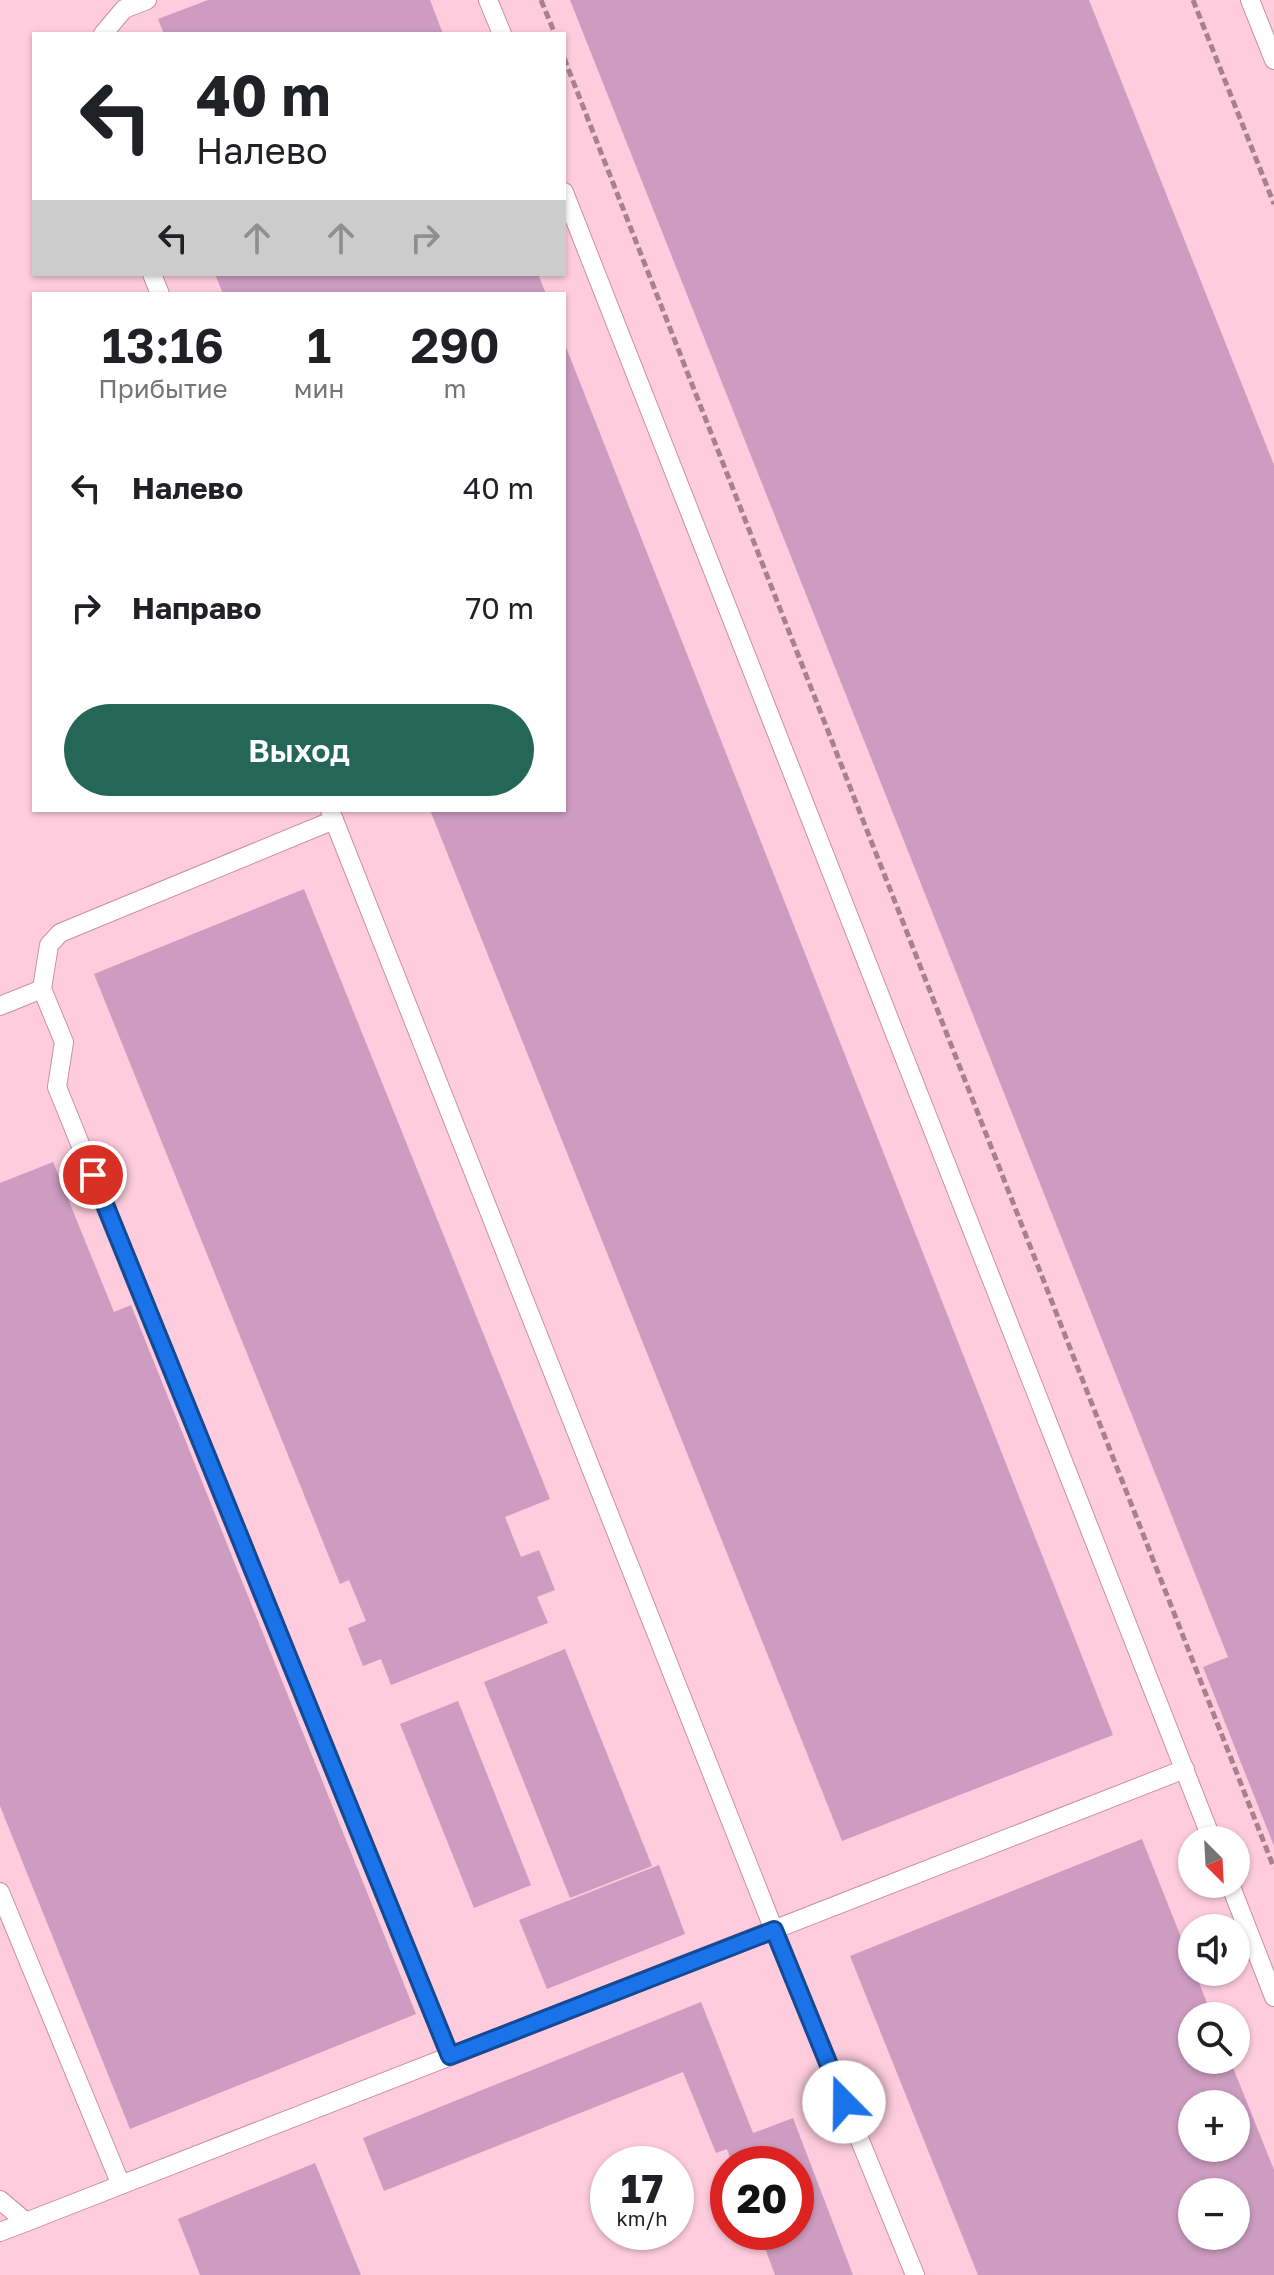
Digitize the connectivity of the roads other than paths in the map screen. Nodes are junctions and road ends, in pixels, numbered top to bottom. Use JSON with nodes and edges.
{"nodes":[{"id":1,"x":147,"y":0,"type":"edge"},
{"id":2,"x":488,"y":0,"type":"edge"},
{"id":3,"x":1250,"y":0,"type":"edge"},
{"id":4,"x":105,"y":32,"type":"edge"},
{"id":5,"x":501,"y":32,"type":"edge"},
{"id":6,"x":1274,"y":60,"type":"edge"},
{"id":7,"x":566,"y":197,"type":"edge"},
{"id":8,"x":332,"y":815,"type":"edge"},
{"id":9,"x":42,"y":989,"type":"junction"},
{"id":10,"x":0,"y":1006,"type":"edge"},
{"id":11,"x":1185,"y":1769,"type":"junction"},
{"id":12,"x":1207,"y":1826,"type":"edge"},
{"id":13,"x":0,"y":1892,"type":"edge"},
{"id":14,"x":1235,"y":1898,"type":"edge"},
{"id":15,"x":774,"y":1930,"type":"junction"},
{"id":16,"x":1274,"y":1997,"type":"edge"},
{"id":17,"x":450,"y":2056,"type":"junction"},
{"id":18,"x":121,"y":2185,"type":"junction"},
{"id":19,"x":0,"y":2200,"type":"edge"},
{"id":20,"x":26,"y":2222,"type":"junction"},
{"id":21,"x":0,"y":2232,"type":"edge"},
{"id":22,"x":915,"y":2275,"type":"edge"}],
"edges":[{"from":1,"to":4,"type":"lane"},
{"from":2,"to":5,"type":"lane"},
{"from":3,"to":6,"type":"lane"},
{"from":7,"to":11,"type":"lane"},
{"from":8,"to":9,"type":"lane"},
{"from":8,"to":15,"type":"lane"},
{"from":9,"to":10,"type":"lane"},
{"from":9,"to":17,"type":"lane"},
{"from":11,"to":12,"type":"lane"},
{"from":11,"to":15,"type":"lane"},
{"from":13,"to":18,"type":"lane"},
{"from":14,"to":16,"type":"lane"},
{"from":15,"to":17,"type":"lane"},
{"from":15,"to":22,"type":"lane"},
{"from":17,"to":18,"type":"lane"},
{"from":18,"to":20,"type":"lane"},
{"from":19,"to":20,"type":"lane"},
{"from":20,"to":21,"type":"lane"}]}
